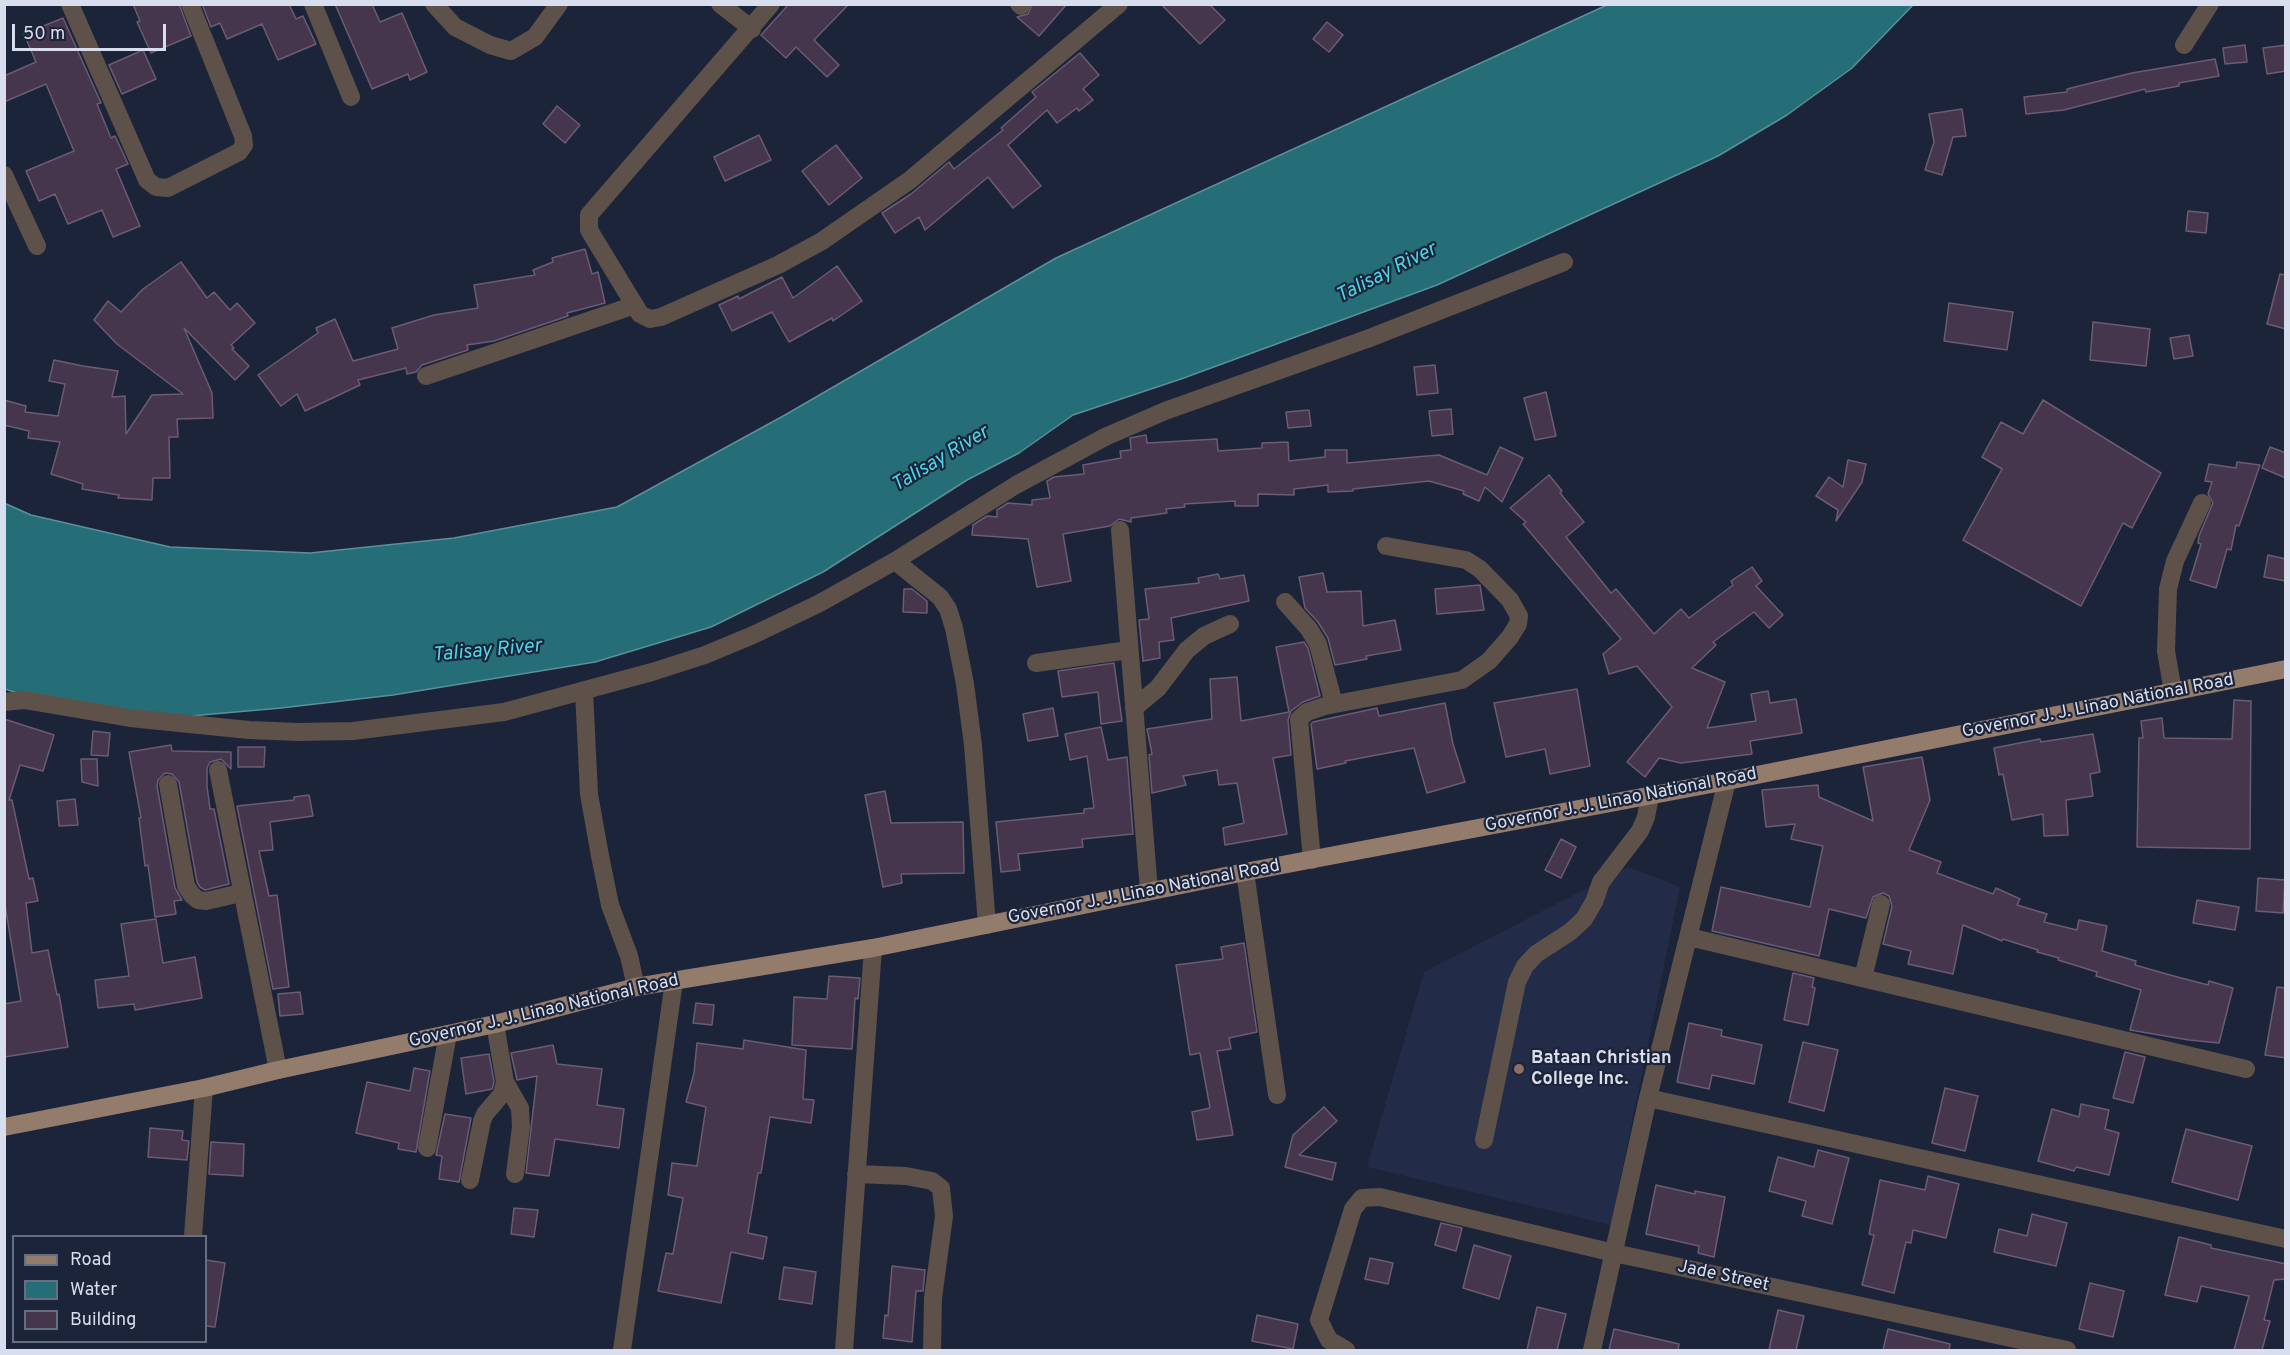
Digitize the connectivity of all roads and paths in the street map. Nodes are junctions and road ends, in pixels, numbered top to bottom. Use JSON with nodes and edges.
{"nodes":[{"id":1,"x":70,"y":4,"type":"edge"},
{"id":2,"x":190,"y":4,"type":"edge"},
{"id":3,"x":313,"y":4,"type":"edge"},
{"id":4,"x":434,"y":4,"type":"edge"},
{"id":5,"x":559,"y":4,"type":"edge"},
{"id":6,"x":720,"y":4,"type":"edge"},
{"id":7,"x":771,"y":4,"type":"edge"},
{"id":8,"x":1119,"y":4,"type":"edge"},
{"id":9,"x":2210,"y":4,"type":"edge"},
{"id":10,"x":752,"y":29,"type":"junction"},
{"id":11,"x":2184,"y":45,"type":"dead end"},
{"id":12,"x":351,"y":97,"type":"dead end"},
{"id":13,"x":4,"y":175,"type":"edge"},
{"id":14,"x":37,"y":246,"type":"dead end"},
{"id":15,"x":1564,"y":262,"type":"dead end"},
{"id":16,"x":635,"y":304,"type":"junction"},
{"id":17,"x":426,"y":376,"type":"dead end"},
{"id":18,"x":2202,"y":503,"type":"dead end"},
{"id":19,"x":1120,"y":530,"type":"dead end"},
{"id":20,"x":1386,"y":546,"type":"dead end"},
{"id":21,"x":896,"y":561,"type":"junction"},
{"id":22,"x":1285,"y":602,"type":"dead end"},
{"id":23,"x":1230,"y":624,"type":"dead end"},
{"id":24,"x":1130,"y":650,"type":"junction"},
{"id":25,"x":1036,"y":663,"type":"dead end"},
{"id":26,"x":2286,"y":669,"type":"edge"},
{"id":27,"x":584,"y":691,"type":"junction"},
{"id":28,"x":2173,"y":692,"type":"junction"},
{"id":29,"x":4,"y":702,"type":"edge"},
{"id":30,"x":1334,"y":705,"type":"junction"},
{"id":31,"x":1134,"y":708,"type":"junction"},
{"id":32,"x":218,"y":770,"type":"dead end"},
{"id":33,"x":1728,"y":781,"type":"junction"},
{"id":34,"x":168,"y":784,"type":"dead end"},
{"id":35,"x":1650,"y":796,"type":"junction"},
{"id":36,"x":1312,"y":860,"type":"junction"},
{"id":37,"x":1245,"y":872,"type":"junction"},
{"id":38,"x":1149,"y":891,"type":"junction"},
{"id":39,"x":241,"y":893,"type":"junction"},
{"id":40,"x":1881,"y":904,"type":"dead end"},
{"id":41,"x":987,"y":925,"type":"junction"},
{"id":42,"x":1689,"y":937,"type":"junction"},
{"id":43,"x":873,"y":948,"type":"junction"},
{"id":44,"x":1863,"y":978,"type":"junction"},
{"id":45,"x":674,"y":981,"type":"junction"},
{"id":46,"x":636,"y":987,"type":"junction"},
{"id":47,"x":495,"y":1024,"type":"junction"},
{"id":48,"x":448,"y":1034,"type":"junction"},
{"id":49,"x":2247,"y":1069,"type":"dead end"},
{"id":50,"x":278,"y":1070,"type":"junction"},
{"id":51,"x":505,"y":1082,"type":"junction"},
{"id":52,"x":204,"y":1088,"type":"junction"},
{"id":53,"x":1277,"y":1095,"type":"dead end"},
{"id":54,"x":1648,"y":1098,"type":"junction"},
{"id":55,"x":5,"y":1127,"type":"edge"},
{"id":56,"x":1484,"y":1140,"type":"dead end"},
{"id":57,"x":427,"y":1148,"type":"dead end"},
{"id":58,"x":515,"y":1174,"type":"dead end"},
{"id":59,"x":856,"y":1174,"type":"junction"},
{"id":60,"x":470,"y":1180,"type":"dead end"},
{"id":61,"x":194,"y":1235,"type":"edge"},
{"id":62,"x":2286,"y":1239,"type":"edge"},
{"id":63,"x":1614,"y":1253,"type":"junction"},
{"id":64,"x":622,"y":1350,"type":"edge"},
{"id":65,"x":844,"y":1350,"type":"edge"},
{"id":66,"x":933,"y":1350,"type":"edge"},
{"id":67,"x":1346,"y":1350,"type":"edge"},
{"id":68,"x":1592,"y":1350,"type":"edge"},
{"id":69,"x":2067,"y":1350,"type":"edge"}],
"edges":[{"from":1,"to":2,"type":"street"},
{"from":3,"to":12,"type":"street"},
{"from":4,"to":5,"type":"street"},
{"from":6,"to":10,"type":"street"},
{"from":7,"to":10,"type":"street"},
{"from":8,"to":16,"type":"street"},
{"from":9,"to":11,"type":"street"},
{"from":10,"to":16,"type":"street"},
{"from":13,"to":14,"type":"street"},
{"from":15,"to":21,"type":"street"},
{"from":16,"to":17,"type":"street"},
{"from":18,"to":28,"type":"street"},
{"from":19,"to":24,"type":"street"},
{"from":20,"to":30,"type":"street"},
{"from":21,"to":27,"type":"street"},
{"from":21,"to":41,"type":"street"},
{"from":22,"to":30,"type":"street"},
{"from":23,"to":31,"type":"street"},
{"from":24,"to":25,"type":"street"},
{"from":24,"to":31,"type":"street"},
{"from":26,"to":28,"type":"main road","name":"Governor J. J. Linao National Road"},
{"from":27,"to":29,"type":"street"},
{"from":27,"to":46,"type":"street"},
{"from":28,"to":33,"type":"main road","name":"Governor J. J. Linao National Road"},
{"from":30,"to":36,"type":"street"},
{"from":31,"to":38,"type":"street"},
{"from":32,"to":39,"type":"street"},
{"from":33,"to":35,"type":"main road","name":"Governor J. J. Linao National Road"},
{"from":33,"to":42,"type":"street"},
{"from":34,"to":39,"type":"street"},
{"from":35,"to":36,"type":"main road","name":"Governor J. J. Linao National Road"},
{"from":35,"to":56,"type":"street"},
{"from":36,"to":37,"type":"main road","name":"Governor J. J. Linao National Road"},
{"from":37,"to":38,"type":"main road","name":"Governor J. J. Linao National Road"},
{"from":37,"to":53,"type":"street"},
{"from":38,"to":41,"type":"main road","name":"Governor J. J. Linao National Road"},
{"from":39,"to":50,"type":"street"},
{"from":40,"to":44,"type":"street"},
{"from":41,"to":43,"type":"main road","name":"Governor J. J. Linao National Road"},
{"from":42,"to":44,"type":"street"},
{"from":42,"to":54,"type":"street"},
{"from":43,"to":45,"type":"main road","name":"Governor J. J. Linao National Road"},
{"from":43,"to":59,"type":"street"},
{"from":44,"to":49,"type":"street"},
{"from":45,"to":46,"type":"main road","name":"Governor J. J. Linao National Road"},
{"from":45,"to":64,"type":"street"},
{"from":46,"to":47,"type":"main road","name":"Governor J. J. Linao National Road"},
{"from":47,"to":48,"type":"main road","name":"Governor J. J. Linao National Road"},
{"from":47,"to":51,"type":"street"},
{"from":48,"to":50,"type":"main road","name":"Governor J. J. Linao National Road"},
{"from":48,"to":57,"type":"street"},
{"from":50,"to":52,"type":"main road","name":"Governor J. J. Linao National Road"},
{"from":51,"to":58,"type":"street"},
{"from":51,"to":60,"type":"street"},
{"from":52,"to":55,"type":"main road","name":"Governor J. J. Linao National Road"},
{"from":52,"to":61,"type":"street"},
{"from":54,"to":62,"type":"street"},
{"from":54,"to":63,"type":"street"},
{"from":59,"to":65,"type":"street"},
{"from":59,"to":66,"type":"street"},
{"from":63,"to":67,"type":"street","name":"Jade Street"},
{"from":63,"to":68,"type":"street"},
{"from":63,"to":69,"type":"street","name":"Jade Street"}]}
